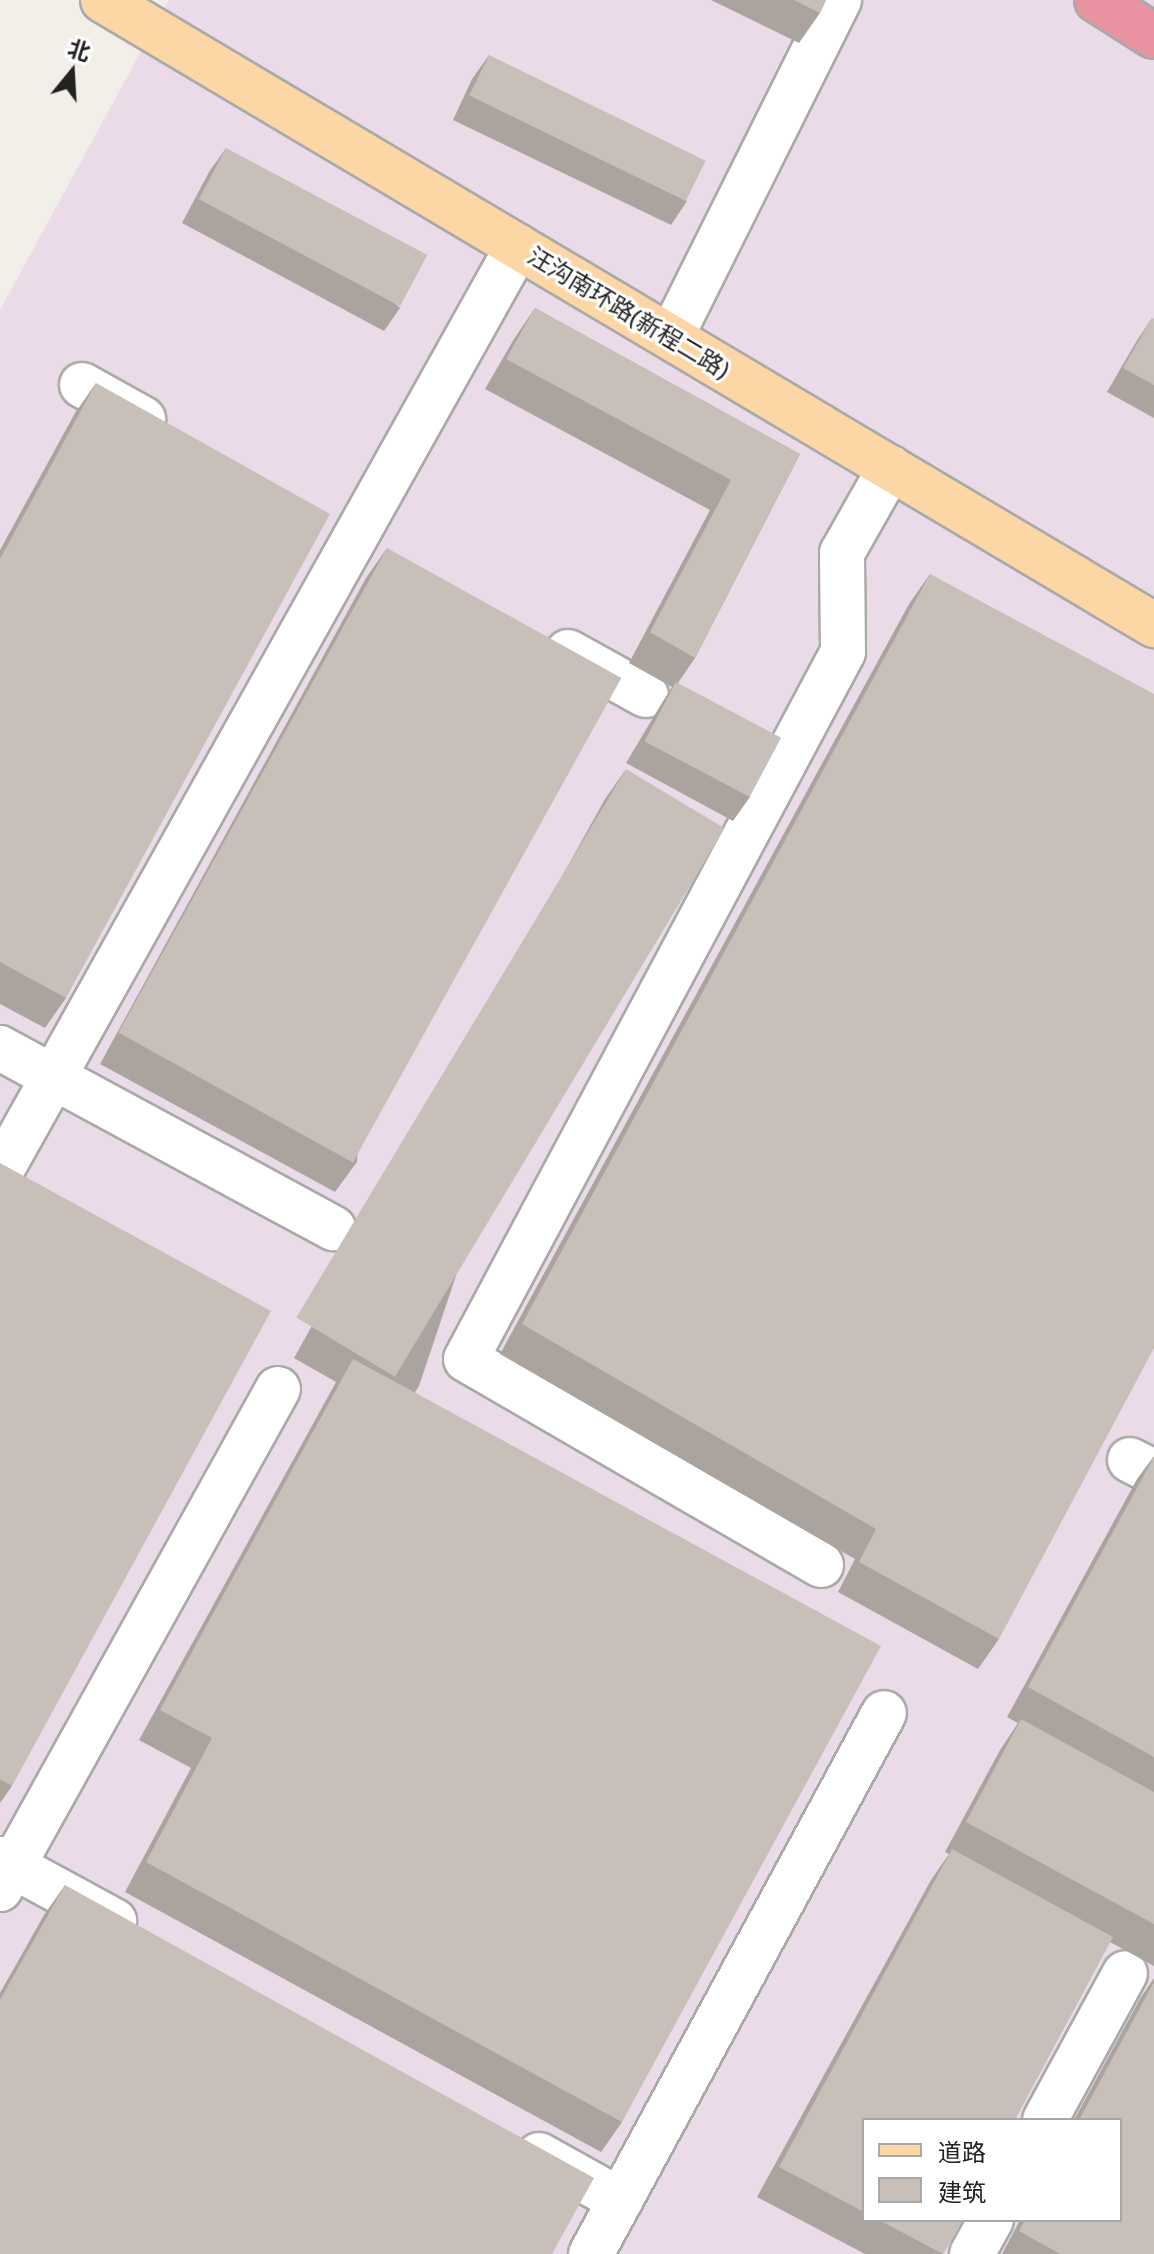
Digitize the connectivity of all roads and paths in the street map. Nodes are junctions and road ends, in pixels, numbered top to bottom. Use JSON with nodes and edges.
{"nodes":[{"id":1,"x":103,"y":0,"type":"edge"},
{"id":2,"x":839,"y":0,"type":"edge"},
{"id":3,"x":1097,"y":0,"type":"edge"},
{"id":4,"x":1154,"y":36,"type":"edge"},
{"id":5,"x":518,"y":246,"type":"junction"},
{"id":6,"x":671,"y":337,"type":"junction"},
{"id":7,"x":82,"y":385,"type":"dead end"},
{"id":8,"x":178,"y":438,"type":"edge"},
{"id":9,"x":890,"y":468,"type":"junction"},
{"id":10,"x":315,"y":513,"type":"edge"},
{"id":11,"x":356,"y":536,"type":"junction"},
{"id":12,"x":398,"y":558,"type":"edge"},
{"id":13,"x":1154,"y":625,"type":"edge"},
{"id":14,"x":536,"y":634,"type":"edge"},
{"id":15,"x":646,"y":695,"type":"dead end"},
{"id":16,"x":0,"y":1048,"type":"edge"},
{"id":17,"x":54,"y":1077,"type":"junction"},
{"id":18,"x":2,"y":1169,"type":"edge"},
{"id":19,"x":333,"y":1228,"type":"dead end"},
{"id":20,"x":278,"y":1389,"type":"dead end"},
{"id":21,"x":821,"y":1565,"type":"dead end"},
{"id":22,"x":884,"y":1713,"type":"dead end"},
{"id":23,"x":4,"y":1871,"type":"edge"},
{"id":24,"x":151,"y":1942,"type":"edge"},
{"id":25,"x":1125,"y":1973,"type":"dead end"},
{"id":26,"x":1046,"y":2118,"type":"edge"},
{"id":27,"x":496,"y":2131,"type":"edge"},
{"id":28,"x":620,"y":2200,"type":"junction"},
{"id":29,"x":990,"y":2222,"type":"edge"},
{"id":30,"x":591,"y":2254,"type":"edge"},
{"id":31,"x":972,"y":2254,"type":"edge"}],
"edges":[{"from":1,"to":5,"type":"main road","name":"汪沟南环路(新程二路)"},
{"from":2,"to":6,"type":"lane"},
{"from":3,"to":4,"type":"highway"},
{"from":5,"to":6,"type":"main road","name":"汪沟南环路(新程二路)"},
{"from":5,"to":11,"type":"lane"},
{"from":6,"to":9,"type":"main road","name":"汪沟南环路(新程二路)"},
{"from":7,"to":8,"type":"lane"},
{"from":9,"to":13,"type":"main road","name":"汪沟南环路(新程二路)"},
{"from":9,"to":21,"type":"lane"},
{"from":10,"to":11,"type":"lane"},
{"from":11,"to":12,"type":"lane"},
{"from":11,"to":17,"type":"lane"},
{"from":14,"to":15,"type":"lane"},
{"from":16,"to":17,"type":"lane"},
{"from":17,"to":18,"type":"lane"},
{"from":17,"to":19,"type":"lane"},
{"from":20,"to":23,"type":"lane"},
{"from":22,"to":28,"type":"lane"},
{"from":23,"to":24,"type":"lane"},
{"from":25,"to":26,"type":"lane"},
{"from":27,"to":28,"type":"lane"},
{"from":28,"to":30,"type":"lane"},
{"from":29,"to":31,"type":"lane"}]}
